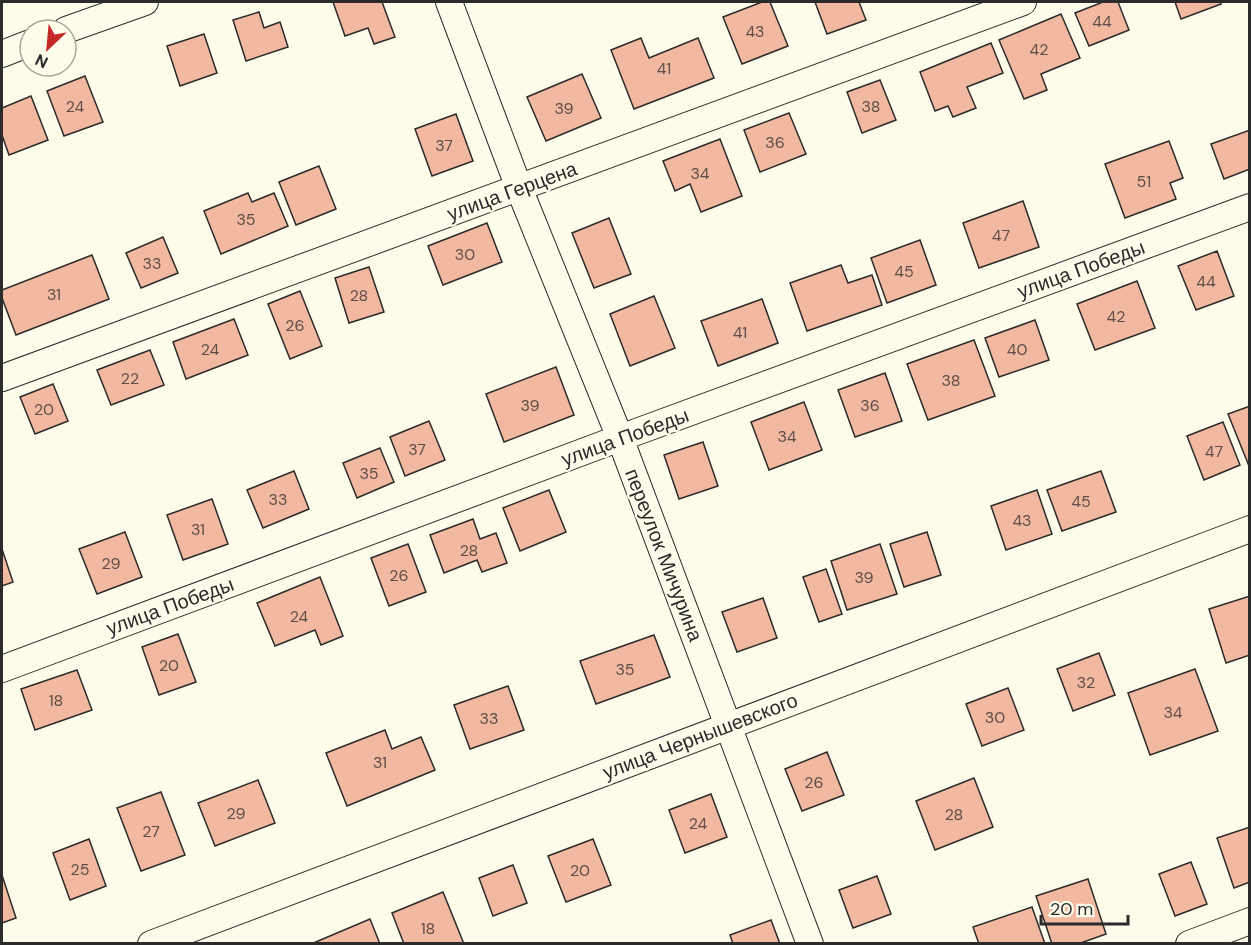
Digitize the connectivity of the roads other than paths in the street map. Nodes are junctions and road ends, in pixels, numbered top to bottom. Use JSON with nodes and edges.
{"nodes":[{"id":1,"x":145,"y":2,"type":"edge"},
{"id":2,"x":449,"y":2,"type":"edge"},
{"id":3,"x":1023,"y":2,"type":"edge"},
{"id":4,"x":78,"y":26,"type":"edge"},
{"id":5,"x":18,"y":48,"type":"edge"},
{"id":6,"x":2,"y":54,"type":"edge"},
{"id":7,"x":519,"y":188,"type":"junction"},
{"id":8,"x":1250,"y":207,"type":"edge"},
{"id":9,"x":2,"y":378,"type":"edge"},
{"id":10,"x":621,"y":438,"type":"junction"},
{"id":11,"x":1250,"y":529,"type":"edge"},
{"id":12,"x":2,"y":669,"type":"edge"},
{"id":13,"x":728,"y":726,"type":"junction"},
{"id":14,"x":1250,"y":921,"type":"edge"},
{"id":15,"x":151,"y":944,"type":"edge"},
{"id":16,"x":810,"y":944,"type":"edge"},
{"id":17,"x":1189,"y":944,"type":"edge"}],
"edges":[{"from":1,"to":4,"type":"street"},
{"from":2,"to":7,"type":"street","name":"переулок Мичурина"},
{"from":3,"to":7,"type":"street","name":"улица Герцена"},
{"from":5,"to":6,"type":"street"},
{"from":7,"to":9,"type":"street","name":"улица Герцена"},
{"from":7,"to":10,"type":"street","name":"переулок Мичурина"},
{"from":8,"to":10,"type":"street","name":"улица Победы"},
{"from":10,"to":12,"type":"street","name":"улица Победы"},
{"from":10,"to":13,"type":"street","name":"переулок Мичурина"},
{"from":11,"to":13,"type":"street","name":"улица Чернышевского"},
{"from":13,"to":15,"type":"street","name":"улица Чернышевского"},
{"from":13,"to":16,"type":"street","name":"переулок Мичурина"},
{"from":14,"to":17,"type":"street"}]}
